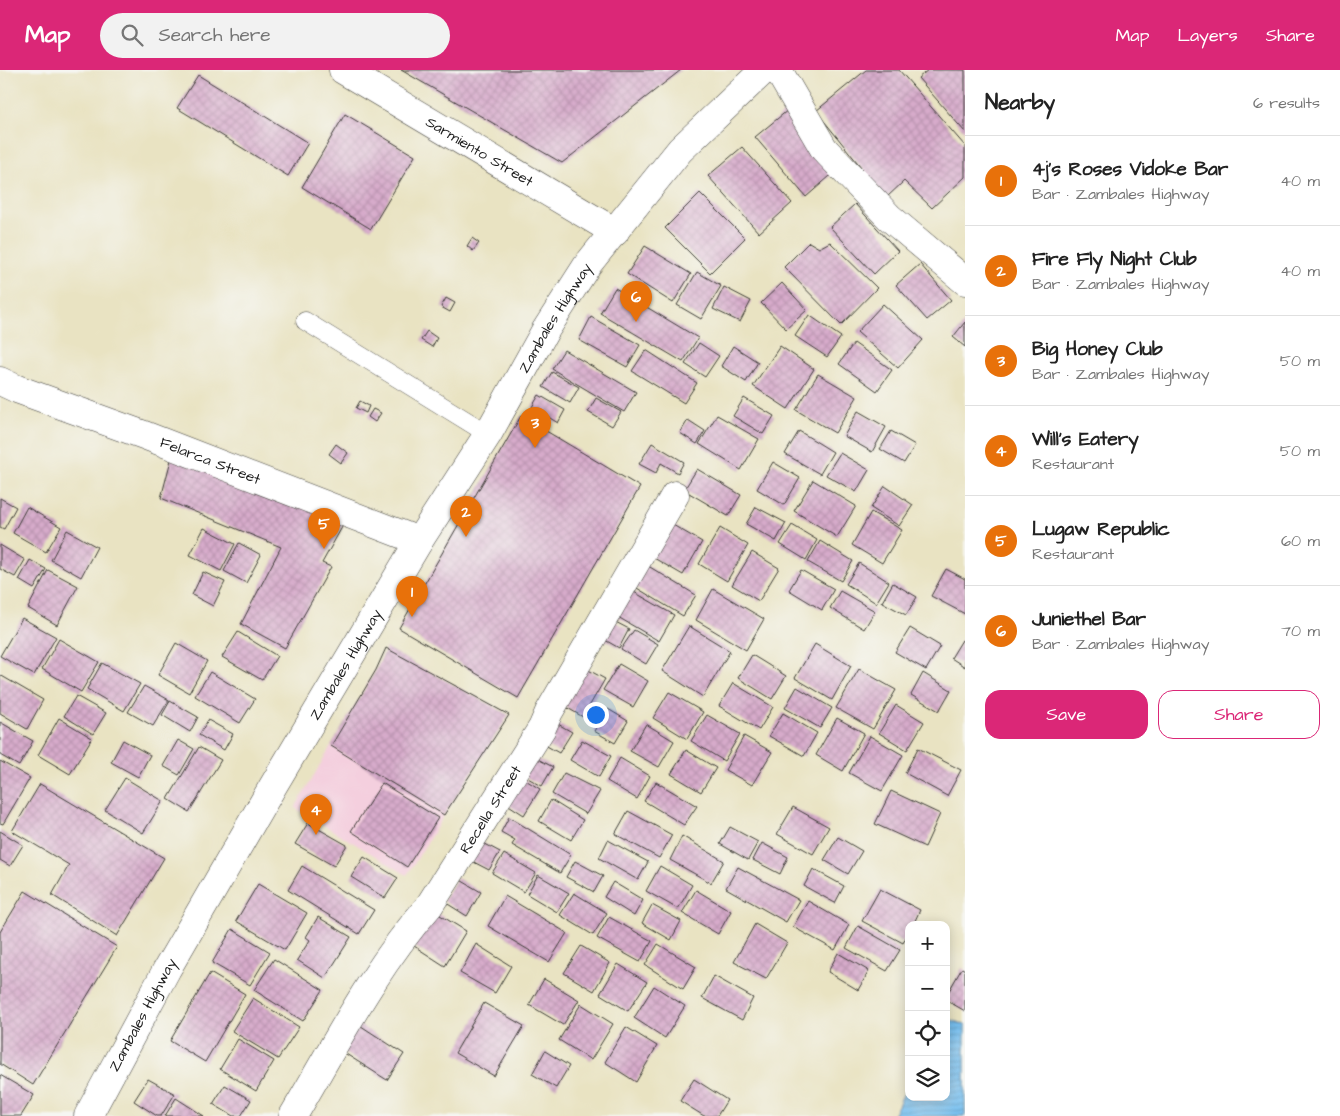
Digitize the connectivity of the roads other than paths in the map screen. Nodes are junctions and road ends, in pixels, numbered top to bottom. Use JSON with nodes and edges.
{"nodes":[{"id":1,"x":343,"y":70,"type":"edge"},
{"id":2,"x":764,"y":70,"type":"edge"},
{"id":3,"x":778,"y":70,"type":"edge"},
{"id":4,"x":615,"y":232,"type":"junction"},
{"id":5,"x":965,"y":281,"type":"edge"},
{"id":6,"x":305,"y":321,"type":"dead end"},
{"id":7,"x":0,"y":381,"type":"edge"},
{"id":8,"x":488,"y":434,"type":"junction"},
{"id":9,"x":675,"y":495,"type":"dead end"},
{"id":10,"x":419,"y":541,"type":"junction"},
{"id":11,"x":88,"y":1116,"type":"edge"},
{"id":12,"x":293,"y":1116,"type":"edge"}],
"edges":[{"from":1,"to":4,"type":"street","name":"Sarmiento Street"},
{"from":2,"to":4,"type":"street","name":"Zambales Highway"},
{"from":3,"to":5,"type":"street"},
{"from":4,"to":8,"type":"street","name":"Zambales Highway"},
{"from":6,"to":8,"type":"lane"},
{"from":7,"to":10,"type":"street","name":"Felarca Street"},
{"from":8,"to":10,"type":"street","name":"Zambales Highway"},
{"from":9,"to":12,"type":"street","name":"Recella Street"},
{"from":10,"to":11,"type":"street","name":"Zambales Highway"}]}
